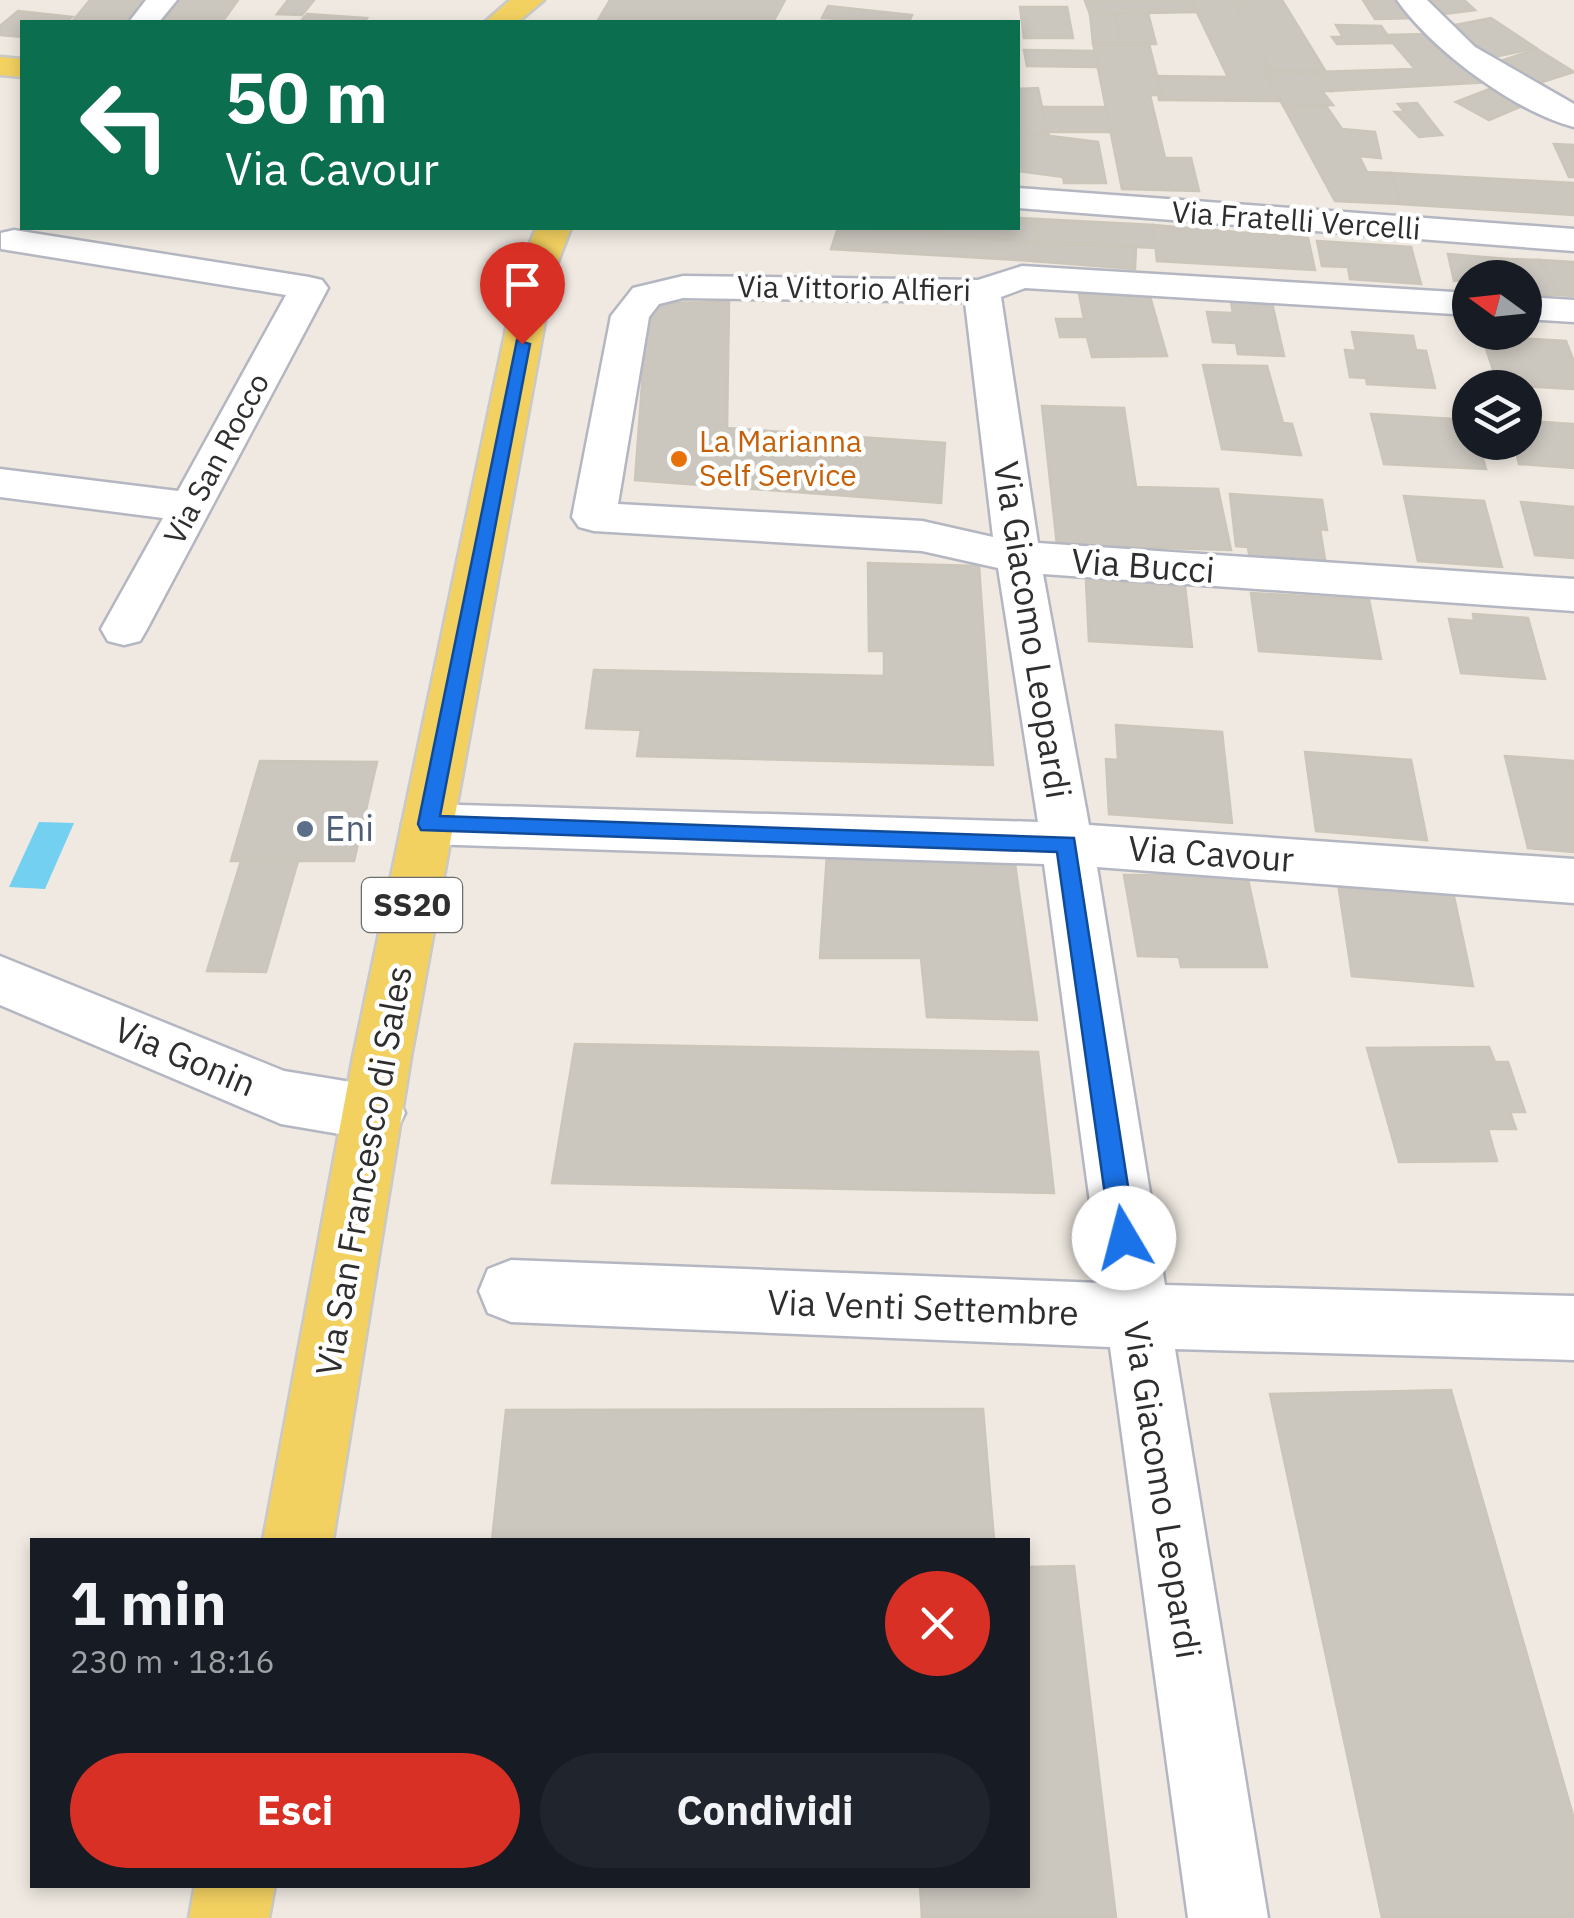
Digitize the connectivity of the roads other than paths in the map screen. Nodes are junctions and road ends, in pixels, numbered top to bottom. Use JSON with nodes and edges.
{"nodes":[{"id":1,"x":162,"y":0,"type":"edge"},
{"id":2,"x":529,"y":0,"type":"edge"},
{"id":3,"x":1412,"y":0,"type":"edge"},
{"id":4,"x":146,"y":20,"type":"edge"},
{"id":5,"x":503,"y":20,"type":"edge"},
{"id":6,"x":1574,"y":116,"type":"edge"},
{"id":7,"x":1020,"y":198,"type":"edge"},
{"id":8,"x":1574,"y":240,"type":"edge"},
{"id":9,"x":13,"y":242,"type":"edge"},
{"id":10,"x":536,"y":242,"type":"edge"},
{"id":11,"x":982,"y":291,"type":"junction"},
{"id":12,"x":1452,"y":303,"type":"edge"},
{"id":13,"x":1542,"y":309,"type":"edge"},
{"id":14,"x":1574,"y":310,"type":"edge"},
{"id":15,"x":0,"y":483,"type":"edge"},
{"id":16,"x":191,"y":507,"type":"junction"},
{"id":17,"x":594,"y":517,"type":"joint"},
{"id":18,"x":1018,"y":557,"type":"junction"},
{"id":19,"x":1574,"y":595,"type":"edge"},
{"id":20,"x":124,"y":628,"type":"dead end"},
{"id":21,"x":428,"y":824,"type":"junction"},
{"id":22,"x":1067,"y":844,"type":"junction"},
{"id":23,"x":1574,"y":881,"type":"edge"},
{"id":24,"x":0,"y":980,"type":"edge"},
{"id":25,"x":375,"y":1113,"type":"junction"},
{"id":26,"x":512,"y":1290,"type":"dead end"},
{"id":27,"x":1135,"y":1316,"type":"junction"},
{"id":28,"x":1574,"y":1328,"type":"edge"},
{"id":29,"x":298,"y":1538,"type":"edge"},
{"id":30,"x":235,"y":1888,"type":"edge"},
{"id":31,"x":230,"y":1918,"type":"edge"},
{"id":32,"x":1228,"y":1918,"type":"edge"}],
"edges":[{"from":1,"to":4,"type":"street"},
{"from":2,"to":5,"type":"main road"},
{"from":3,"to":6,"type":"street"},
{"from":7,"to":8,"type":"street","name":"Via Fratelli Vercelli"},
{"from":9,"to":16,"type":"street","name":"Via San Rocco"},
{"from":10,"to":21,"type":"main road","name":"Via San Francesco di Sales","number":"SS20"},
{"from":11,"to":12,"type":"street","name":"Via Vittorio Alfieri"},
{"from":11,"to":17,"type":"street","name":"Via Vittorio Alfieri"},
{"from":11,"to":18,"type":"street","name":"Via Giacomo Leopardi"},
{"from":13,"to":14,"type":"street"},
{"from":15,"to":16,"type":"street"},
{"from":16,"to":20,"type":"street","name":"Via San Rocco"},
{"from":17,"to":18,"type":"street","name":"Via Bucci"},
{"from":18,"to":19,"type":"street","name":"Via Bucci"},
{"from":18,"to":22,"type":"street","name":"Via Giacomo Leopardi"},
{"from":21,"to":22,"type":"street","name":"Via Cavour"},
{"from":21,"to":25,"type":"main road","name":"Via San Francesco di Sales","number":"SS20"},
{"from":22,"to":23,"type":"street","name":"Via Cavour"},
{"from":22,"to":27,"type":"street","name":"Via Giacomo Leopardi"},
{"from":24,"to":25,"type":"street","name":"Via Gonin"},
{"from":25,"to":29,"type":"main road","name":"Via San Francesco di Sales","number":"SS20"},
{"from":26,"to":27,"type":"street","name":"Via Venti Settembre"},
{"from":27,"to":28,"type":"street","name":"Via Venti Settembre"},
{"from":27,"to":32,"type":"street","name":"Via Giacomo Leopardi"},
{"from":30,"to":31,"type":"main road"}]}
